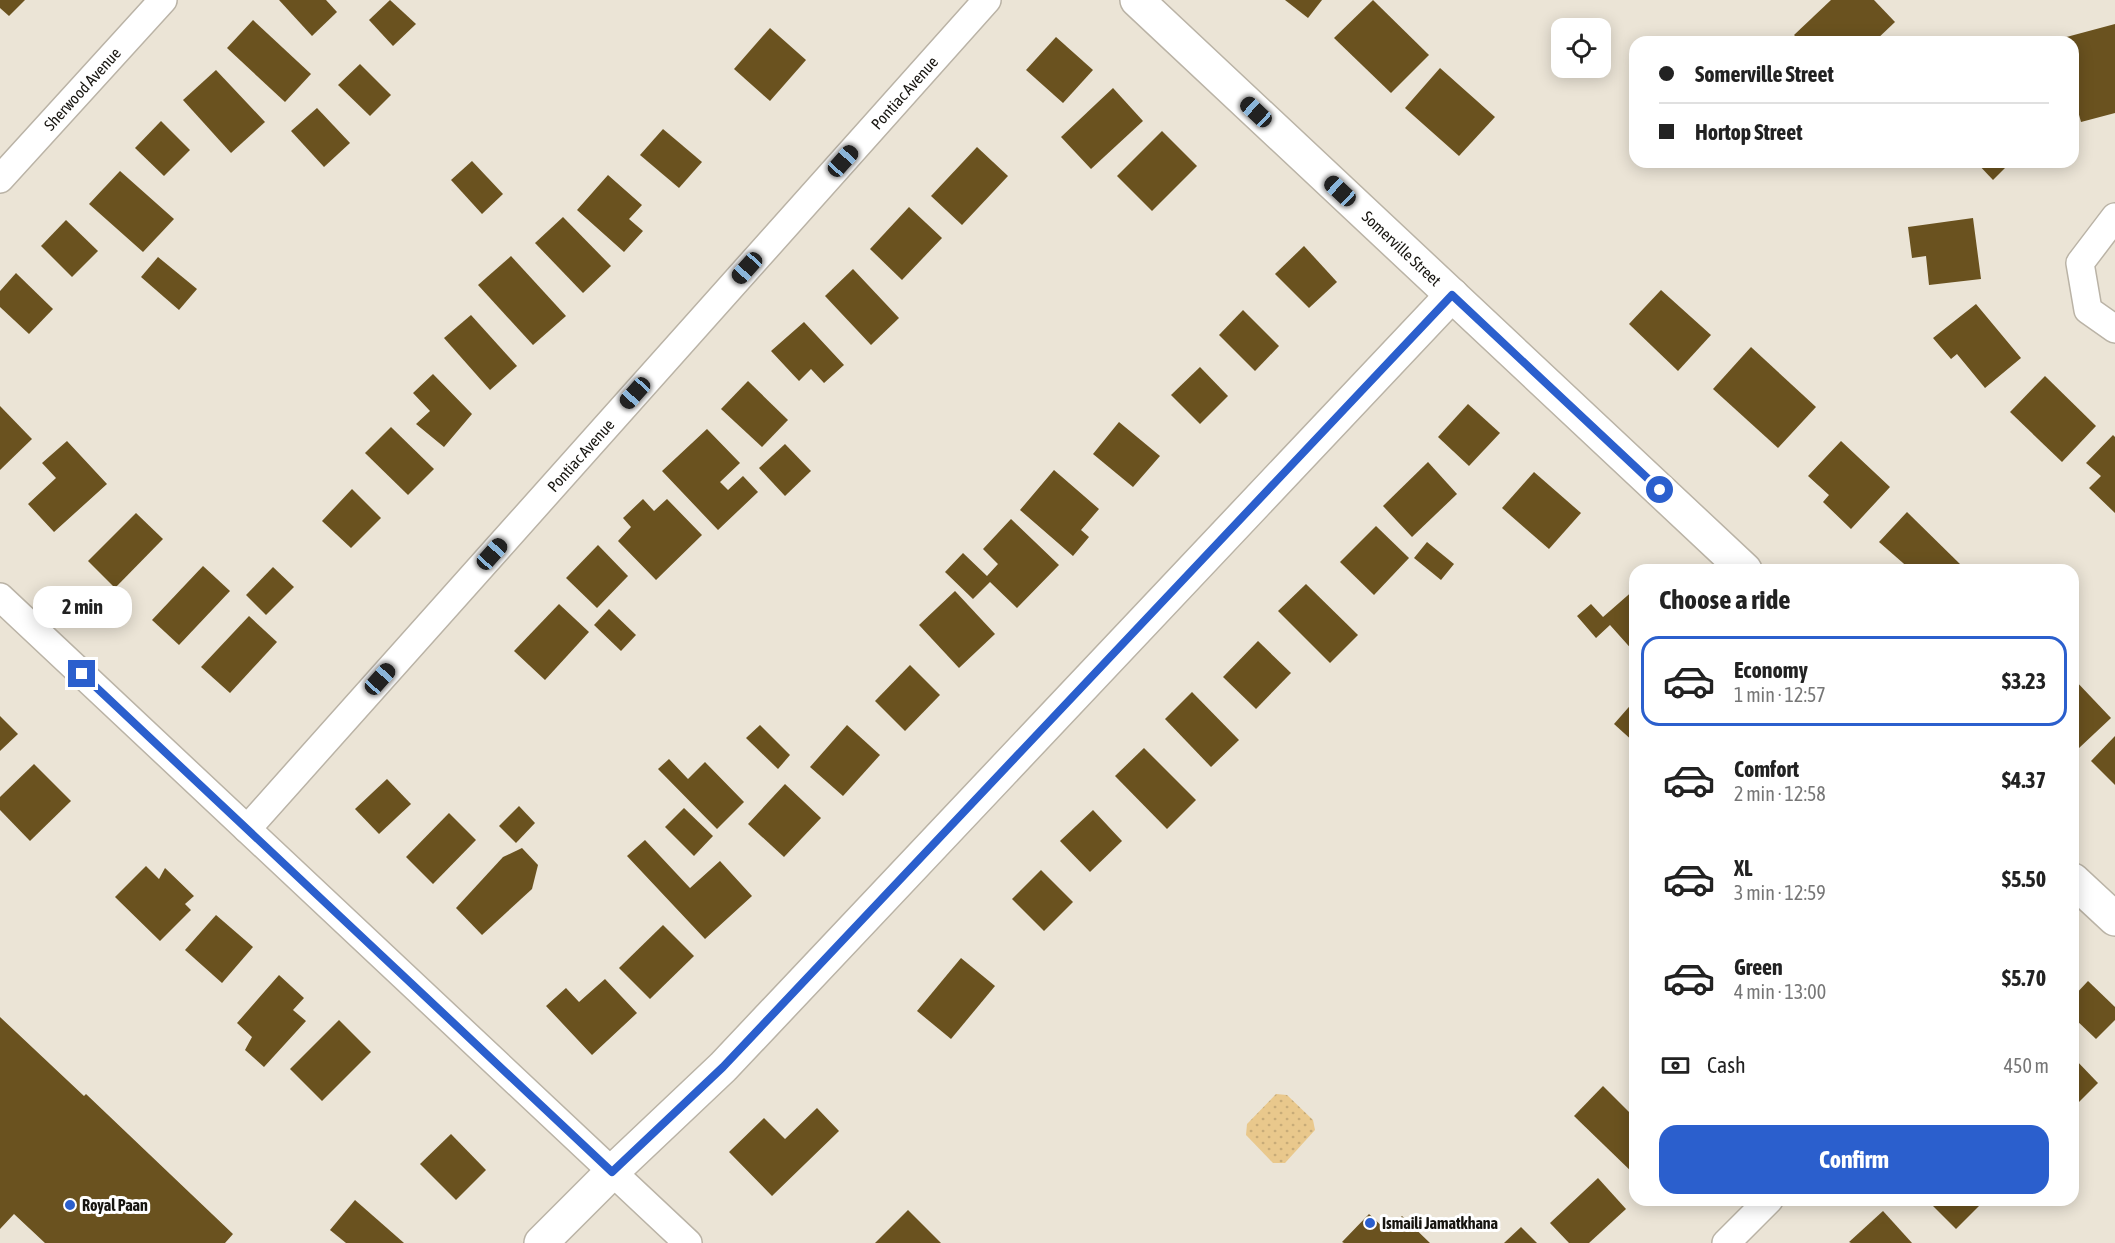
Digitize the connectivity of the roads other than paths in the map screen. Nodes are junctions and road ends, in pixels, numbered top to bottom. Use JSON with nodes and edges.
{"nodes":[{"id":1,"x":163,"y":0,"type":"edge"},
{"id":2,"x":987,"y":0,"type":"edge"},
{"id":3,"x":1137,"y":0,"type":"edge"},
{"id":4,"x":0,"y":179,"type":"edge"},
{"id":5,"x":2115,"y":217,"type":"edge"},
{"id":6,"x":1452,"y":295,"type":"junction"},
{"id":7,"x":2115,"y":329,"type":"edge"},
{"id":8,"x":1739,"y":564,"type":"edge"},
{"id":9,"x":0,"y":597,"type":"edge"},
{"id":10,"x":247,"y":829,"type":"junction"},
{"id":11,"x":2079,"y":888,"type":"edge"},
{"id":12,"x":2115,"y":919,"type":"edge"},
{"id":13,"x":612,"y":1172,"type":"junction"},
{"id":14,"x":1763,"y":1206,"type":"edge"},
{"id":15,"x":541,"y":1243,"type":"edge"},
{"id":16,"x":688,"y":1243,"type":"edge"},
{"id":17,"x":1726,"y":1243,"type":"edge"}],
"edges":[{"from":1,"to":4,"type":"street","name":"Sherwood Avenue"},
{"from":2,"to":10,"type":"street","name":"Pontiac Avenue"},
{"from":3,"to":6,"type":"street","name":"Somerville Street"},
{"from":5,"to":7,"type":"street"},
{"from":6,"to":8,"type":"street","name":"Somerville Street"},
{"from":6,"to":13,"type":"street"},
{"from":9,"to":10,"type":"street"},
{"from":10,"to":13,"type":"street"},
{"from":11,"to":12,"type":"street"},
{"from":13,"to":15,"type":"street"},
{"from":13,"to":16,"type":"street"},
{"from":14,"to":17,"type":"street"}]}
